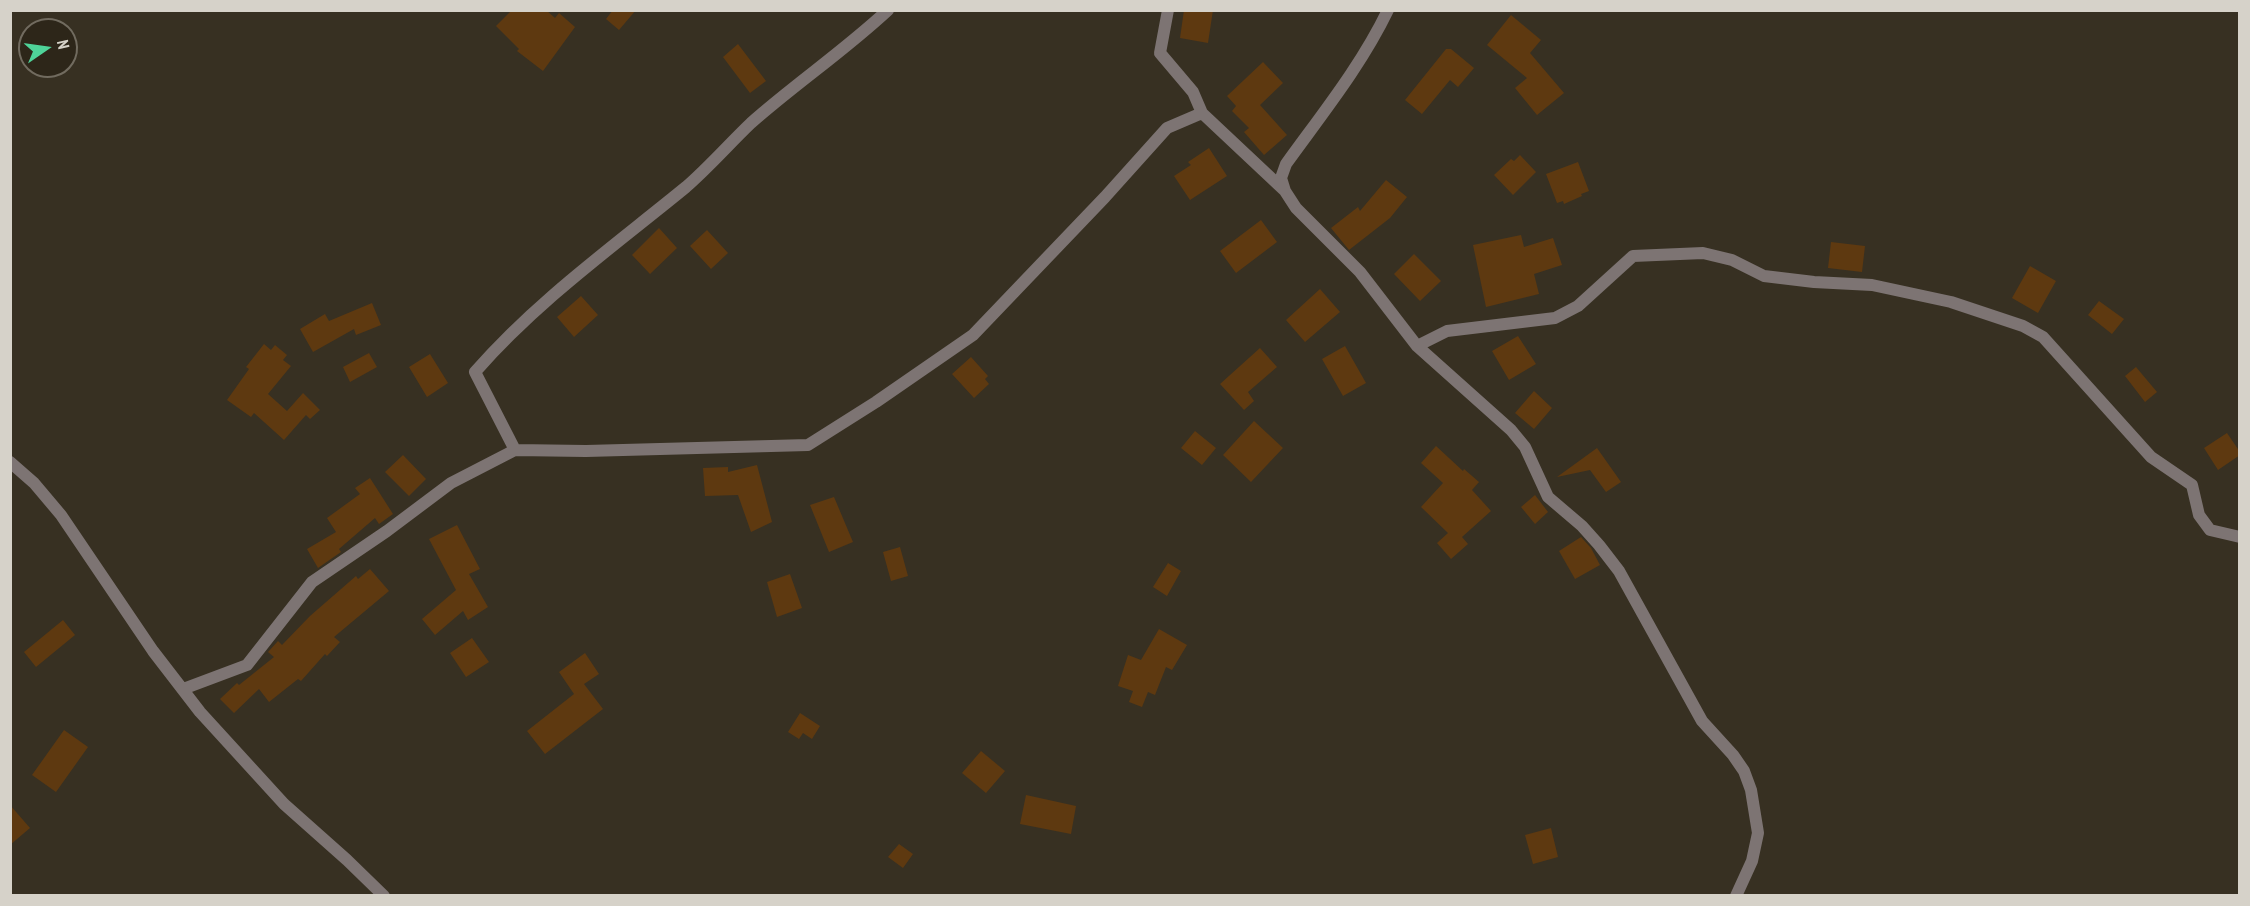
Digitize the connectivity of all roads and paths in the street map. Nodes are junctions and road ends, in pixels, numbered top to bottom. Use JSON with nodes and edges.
{"nodes":[{"id":1,"x":888,"y":10,"type":"edge"},
{"id":2,"x":1168,"y":10,"type":"edge"},
{"id":3,"x":1388,"y":10,"type":"edge"},
{"id":4,"x":1202,"y":112,"type":"junction"},
{"id":5,"x":1285,"y":191,"type":"junction"},
{"id":6,"x":1417,"y":345,"type":"junction"},
{"id":7,"x":515,"y":450,"type":"junction"},
{"id":8,"x":10,"y":462,"type":"edge"},
{"id":9,"x":2240,"y":537,"type":"edge"},
{"id":10,"x":183,"y":689,"type":"junction"},
{"id":11,"x":384,"y":896,"type":"edge"},
{"id":12,"x":1736,"y":896,"type":"edge"}],
"edges":[{"from":1,"to":7,"type":"street"},
{"from":2,"to":4,"type":"street"},
{"from":3,"to":5,"type":"street"},
{"from":4,"to":5,"type":"street"},
{"from":4,"to":7,"type":"street"},
{"from":5,"to":6,"type":"street"},
{"from":6,"to":9,"type":"street"},
{"from":6,"to":12,"type":"street"},
{"from":7,"to":10,"type":"street"},
{"from":8,"to":10,"type":"street"},
{"from":10,"to":11,"type":"street"}]}
